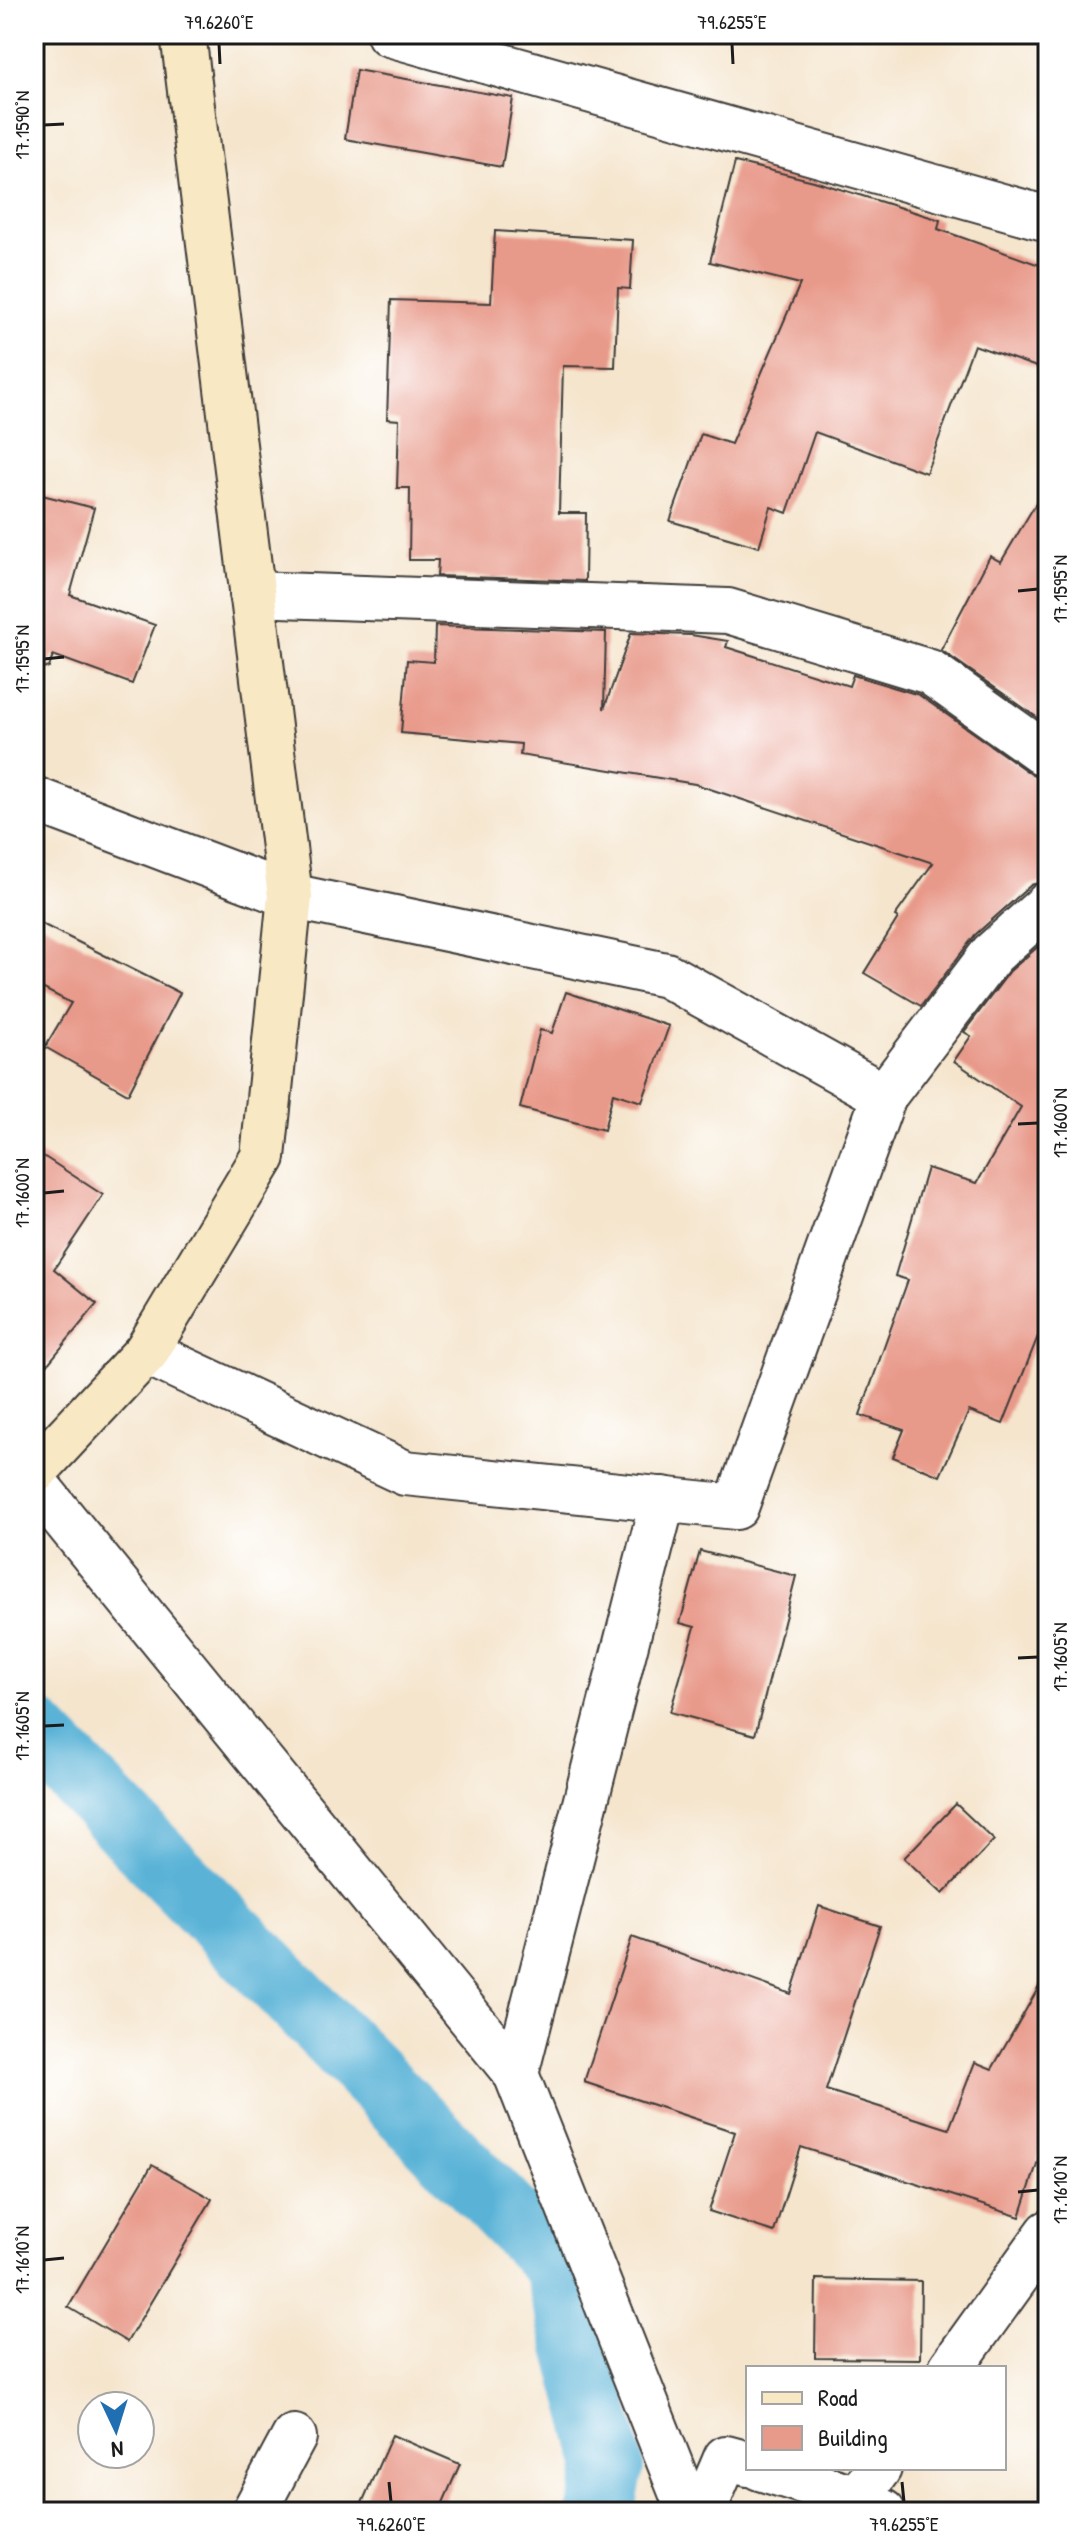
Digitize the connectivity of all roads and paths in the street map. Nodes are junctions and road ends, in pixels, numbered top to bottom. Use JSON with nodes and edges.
{"nodes":[{"id":1,"x":183,"y":34,"type":"edge"},
{"id":2,"x":389,"y":34,"type":"edge"},
{"id":3,"x":1048,"y":219,"type":"edge"},
{"id":4,"x":252,"y":594,"type":"junction"},
{"id":5,"x":1048,"y":756,"type":"edge"},
{"id":6,"x":34,"y":799,"type":"edge"},
{"id":7,"x":290,"y":896,"type":"junction"},
{"id":8,"x":1048,"y":904,"type":"edge"},
{"id":9,"x":884,"y":1096,"type":"junction"},
{"id":10,"x":146,"y":1352,"type":"junction"},
{"id":11,"x":34,"y":1472,"type":"edge"},
{"id":12,"x":34,"y":1482,"type":"edge"},
{"id":13,"x":663,"y":1499,"type":"junction"},
{"id":14,"x":516,"y":2074,"type":"junction"},
{"id":15,"x":1048,"y":2233,"type":"edge"},
{"id":16,"x":952,"y":2366,"type":"edge"},
{"id":17,"x":294,"y":2437,"type":"dead end"},
{"id":18,"x":746,"y":2463,"type":"edge"},
{"id":19,"x":769,"y":2470,"type":"edge"},
{"id":20,"x":873,"y":2493,"type":"edge"},
{"id":21,"x":254,"y":2512,"type":"edge"},
{"id":22,"x":689,"y":2512,"type":"edge"},
{"id":23,"x":703,"y":2512,"type":"edge"}],
"edges":[{"from":1,"to":4,"type":"main road"},
{"from":2,"to":3,"type":"street"},
{"from":4,"to":5,"type":"street"},
{"from":4,"to":7,"type":"main road"},
{"from":6,"to":7,"type":"street"},
{"from":7,"to":9,"type":"street"},
{"from":7,"to":10,"type":"main road"},
{"from":8,"to":9,"type":"street"},
{"from":9,"to":13,"type":"street"},
{"from":10,"to":11,"type":"main road"},
{"from":10,"to":13,"type":"street"},
{"from":12,"to":14,"type":"street"},
{"from":13,"to":14,"type":"street"},
{"from":14,"to":22,"type":"street"},
{"from":15,"to":16,"type":"street"},
{"from":17,"to":21,"type":"street"},
{"from":18,"to":23,"type":"street"},
{"from":19,"to":20,"type":"street"}]}
